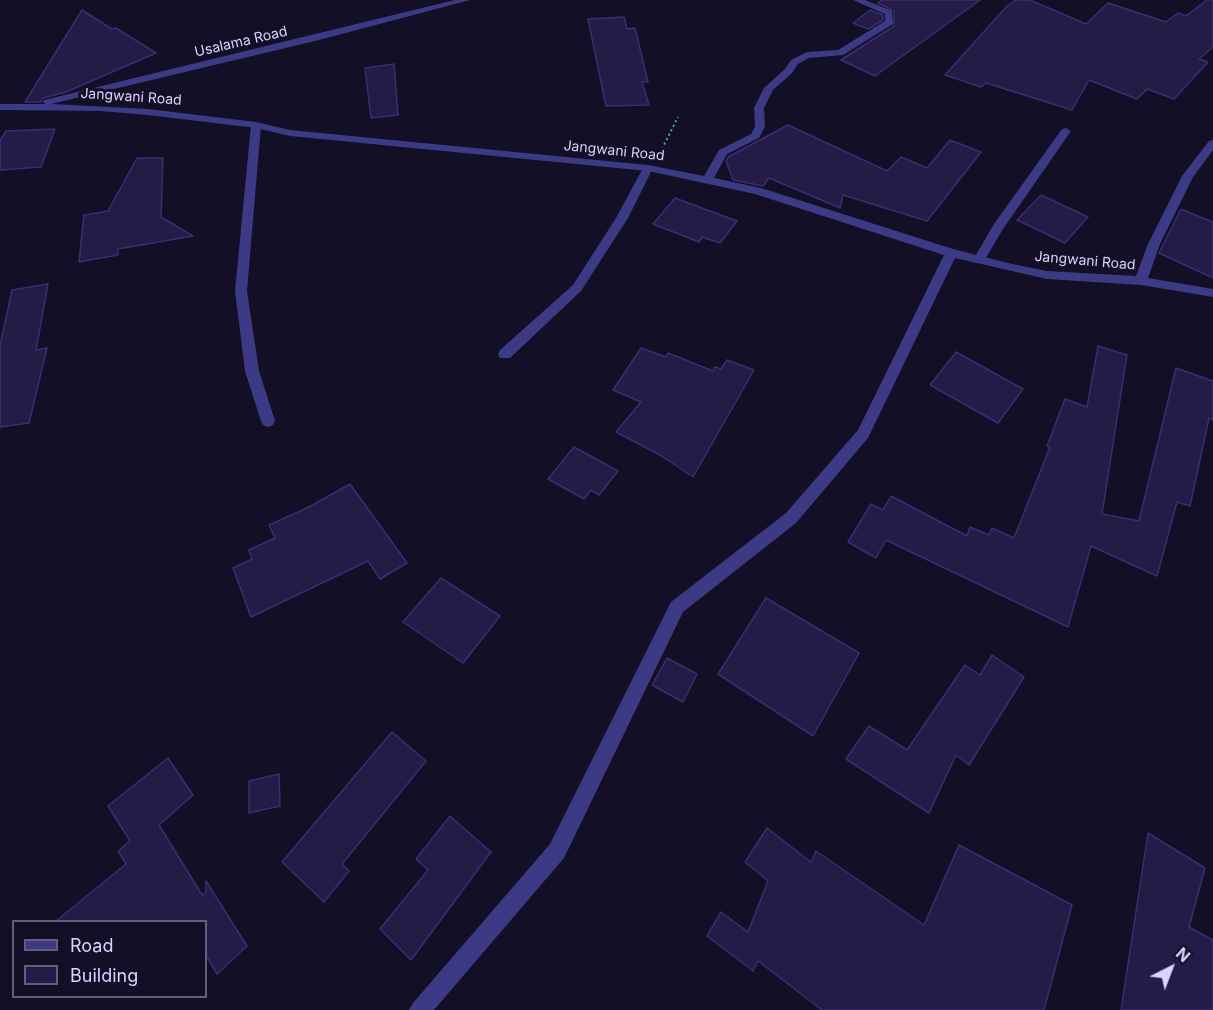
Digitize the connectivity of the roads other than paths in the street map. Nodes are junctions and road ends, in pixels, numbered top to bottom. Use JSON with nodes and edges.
{"nodes":[{"id":1,"x":432,"y":0,"type":"edge"},
{"id":2,"x":466,"y":0,"type":"edge"},
{"id":3,"x":857,"y":0,"type":"edge"},
{"id":4,"x":444,"y":6,"type":"junction"},
{"id":5,"x":0,"y":107,"type":"edge"},
{"id":6,"x":21,"y":108,"type":"junction"},
{"id":7,"x":256,"y":125,"type":"junction"},
{"id":8,"x":1066,"y":131,"type":"dead end"},
{"id":9,"x":1213,"y":143,"type":"edge"},
{"id":10,"x":648,"y":168,"type":"junction"},
{"id":11,"x":707,"y":180,"type":"junction"},
{"id":12,"x":951,"y":253,"type":"junction"},
{"id":13,"x":979,"y":260,"type":"junction"},
{"id":14,"x":1141,"y":281,"type":"junction"},
{"id":15,"x":1213,"y":292,"type":"edge"},
{"id":16,"x":504,"y":354,"type":"dead end"},
{"id":17,"x":268,"y":421,"type":"dead end"},
{"id":18,"x":420,"y":1010,"type":"edge"}],
"edges":[{"from":1,"to":4,"type":"street"},
{"from":2,"to":4,"type":"street","name":"Usalama Road"},
{"from":3,"to":11,"type":"street"},
{"from":4,"to":6,"type":"street","name":"Usalama Road"},
{"from":5,"to":6,"type":"street","name":"Jangwani Road"},
{"from":6,"to":7,"type":"street","name":"Jangwani Road"},
{"from":7,"to":10,"type":"street","name":"Jangwani Road"},
{"from":7,"to":17,"type":"street"},
{"from":8,"to":13,"type":"street"},
{"from":9,"to":14,"type":"street"},
{"from":10,"to":11,"type":"street","name":"Jangwani Road"},
{"from":10,"to":16,"type":"street"},
{"from":11,"to":12,"type":"street","name":"Jangwani Road"},
{"from":12,"to":13,"type":"street","name":"Jangwani Road"},
{"from":12,"to":18,"type":"street"},
{"from":13,"to":14,"type":"street","name":"Jangwani Road"},
{"from":14,"to":15,"type":"street","name":"Jangwani Road"}]}
